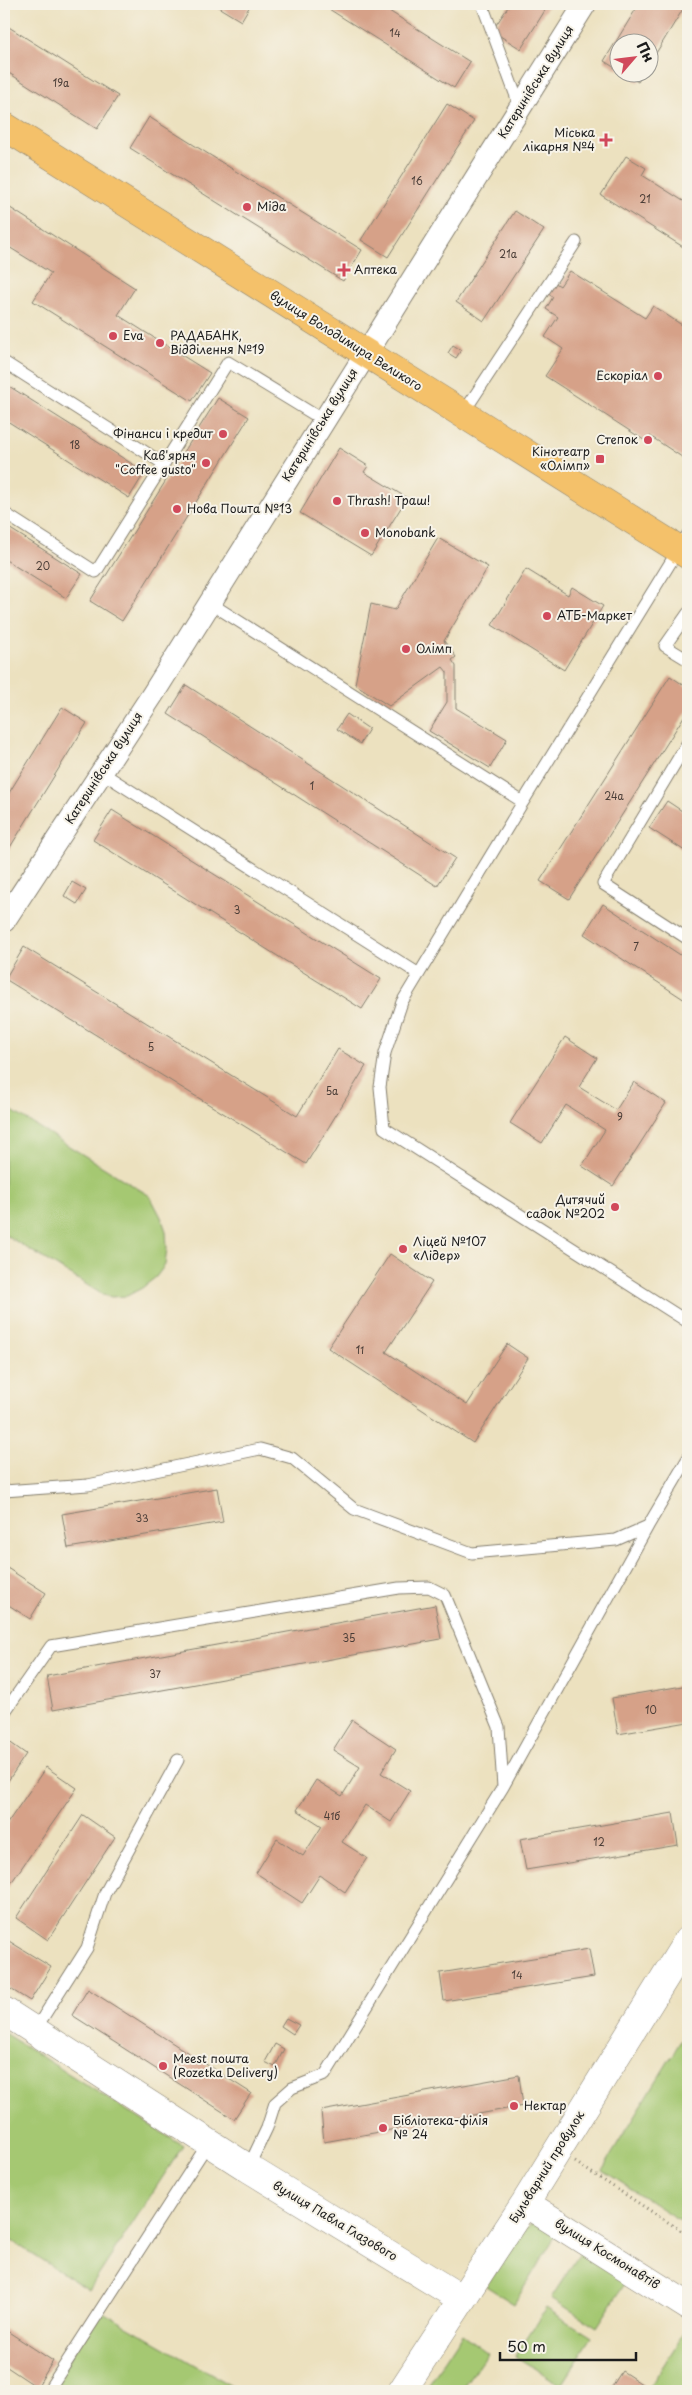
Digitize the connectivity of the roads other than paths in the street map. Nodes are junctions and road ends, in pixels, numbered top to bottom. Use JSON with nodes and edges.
{"nodes":[{"id":1,"x":482,"y":4,"type":"edge"},
{"id":2,"x":585,"y":4,"type":"edge"},
{"id":3,"x":520,"y":107,"type":"junction"},
{"id":4,"x":4,"y":126,"type":"edge"},
{"id":5,"x":576,"y":242,"type":"dead end"},
{"id":6,"x":364,"y":353,"type":"junction"},
{"id":7,"x":4,"y":362,"type":"edge"},
{"id":8,"x":462,"y":415,"type":"junction"},
{"id":9,"x":323,"y":420,"type":"junction"},
{"id":10,"x":164,"y":464,"type":"junction"},
{"id":11,"x":4,"y":513,"type":"edge"},
{"id":12,"x":685,"y":546,"type":"edge"},
{"id":13,"x":210,"y":602,"type":"junction"},
{"id":14,"x":688,"y":613,"type":"edge"},
{"id":15,"x":688,"y":660,"type":"edge"},
{"id":16,"x":688,"y":742,"type":"edge"},
{"id":17,"x":101,"y":772,"type":"junction"},
{"id":18,"x":523,"y":802,"type":"junction"},
{"id":19,"x":4,"y":921,"type":"edge"},
{"id":20,"x":688,"y":939,"type":"edge"},
{"id":21,"x":419,"y":974,"type":"junction"},
{"id":22,"x":688,"y":1322,"type":"edge"},
{"id":23,"x":688,"y":1458,"type":"edge"},
{"id":24,"x":4,"y":1491,"type":"edge"},
{"id":25,"x":648,"y":1526,"type":"junction"},
{"id":26,"x":4,"y":1714,"type":"edge"},
{"id":27,"x":178,"y":1760,"type":"dead end"},
{"id":28,"x":503,"y":1787,"type":"junction"},
{"id":29,"x":688,"y":1940,"type":"edge"},
{"id":30,"x":4,"y":2011,"type":"edge"},
{"id":31,"x":35,"y":2030,"type":"junction"},
{"id":32,"x":209,"y":2142,"type":"junction"},
{"id":33,"x":248,"y":2168,"type":"junction"},
{"id":34,"x":525,"y":2203,"type":"junction"},
{"id":35,"x":462,"y":2299,"type":"junction"},
{"id":36,"x":688,"y":2306,"type":"edge"},
{"id":37,"x":48,"y":2391,"type":"edge"},
{"id":38,"x":402,"y":2391,"type":"edge"}],
"edges":[{"from":1,"to":3,"type":"lane"},
{"from":2,"to":3,"type":"street","name":"Катеринівська вулиця"},
{"from":3,"to":6,"type":"street","name":"Катеринівська вулиця"},
{"from":4,"to":6,"type":"main road","name":"вулиця Володимира Великого"},
{"from":5,"to":8,"type":"lane"},
{"from":6,"to":8,"type":"main road","name":"вулиця Володимира Великого"},
{"from":6,"to":9,"type":"street","name":"Катеринівська вулиця"},
{"from":7,"to":10,"type":"lane"},
{"from":8,"to":12,"type":"main road","name":"вулиця Володимира Великого"},
{"from":9,"to":10,"type":"lane"},
{"from":9,"to":13,"type":"street","name":"Катеринівська вулиця"},
{"from":10,"to":11,"type":"lane"},
{"from":12,"to":18,"type":"lane"},
{"from":13,"to":17,"type":"street","name":"Катеринівська вулиця"},
{"from":13,"to":18,"type":"lane"},
{"from":14,"to":15,"type":"lane"},
{"from":16,"to":20,"type":"lane"},
{"from":17,"to":19,"type":"street","name":"Катеринівська вулиця"},
{"from":17,"to":21,"type":"lane"},
{"from":18,"to":21,"type":"lane"},
{"from":21,"to":22,"type":"lane"},
{"from":23,"to":25,"type":"lane"},
{"from":24,"to":25,"type":"lane"},
{"from":25,"to":28,"type":"lane"},
{"from":26,"to":28,"type":"lane"},
{"from":27,"to":31,"type":"lane"},
{"from":28,"to":33,"type":"lane"},
{"from":29,"to":34,"type":"street","name":"Бульварний провулок"},
{"from":30,"to":31,"type":"street","name":"вулиця Павла Глазового"},
{"from":31,"to":32,"type":"street","name":"вулиця Павла Глазового"},
{"from":32,"to":33,"type":"street","name":"вулиця Павла Глазового"},
{"from":32,"to":37,"type":"lane"},
{"from":33,"to":35,"type":"street","name":"вулиця Павла Глазового"},
{"from":34,"to":35,"type":"street","name":"Бульварний провулок"},
{"from":34,"to":36,"type":"street","name":"вулиця Космонавтів"},
{"from":35,"to":38,"type":"street","name":"Бульварний провулок"}]}
